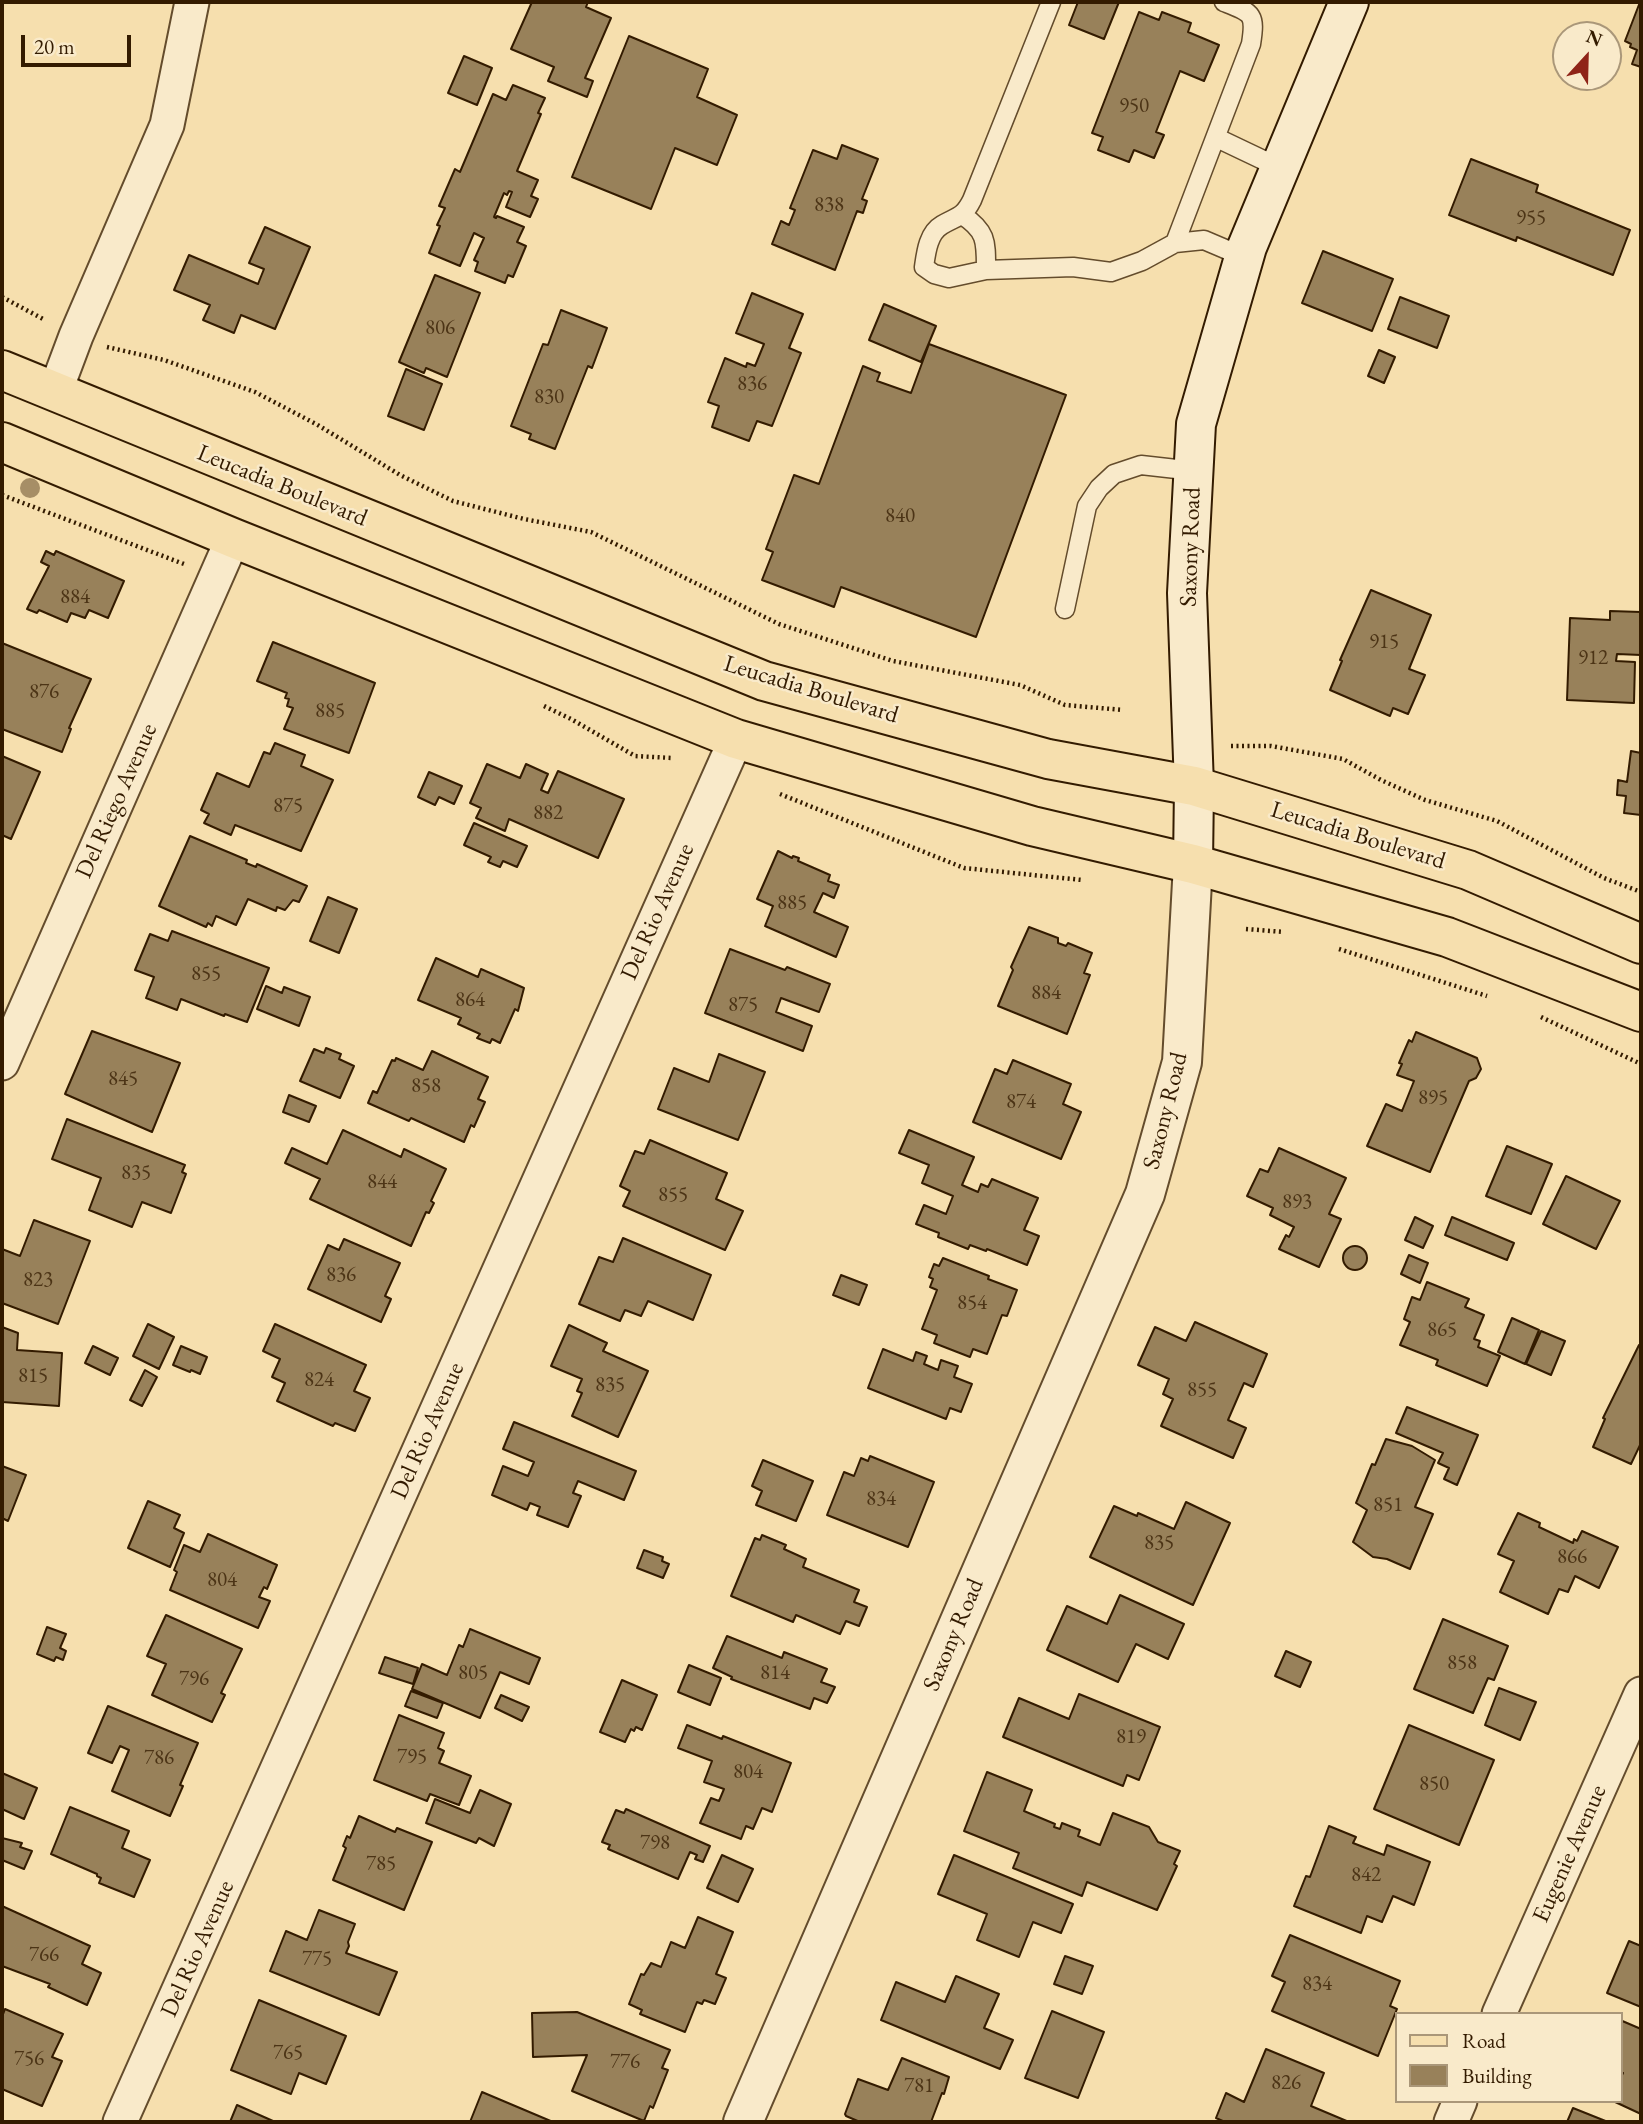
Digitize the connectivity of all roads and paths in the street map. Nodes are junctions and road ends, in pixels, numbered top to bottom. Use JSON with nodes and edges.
{"nodes":[{"id":1,"x":192,"y":2,"type":"edge"},
{"id":2,"x":1051,"y":2,"type":"edge"},
{"id":3,"x":1224,"y":2,"type":"edge"},
{"id":4,"x":1349,"y":2,"type":"edge"},
{"id":5,"x":1217,"y":138,"type":"junction"},
{"id":6,"x":1280,"y":168,"type":"junction"},
{"id":7,"x":962,"y":215,"type":"junction"},
{"id":8,"x":1175,"y":243,"type":"junction"},
{"id":9,"x":1244,"y":257,"type":"junction"},
{"id":10,"x":986,"y":270,"type":"junction"},
{"id":11,"x":2,"y":297,"type":"edge"},
{"id":12,"x":76,"y":336,"type":"junction"},
{"id":13,"x":2,"y":370,"type":"edge"},
{"id":14,"x":55,"y":392,"type":"junction"},
{"id":15,"x":2,"y":442,"type":"edge"},
{"id":16,"x":1194,"y":471,"type":"junction"},
{"id":17,"x":233,"y":538,"type":"junction"},
{"id":18,"x":1065,"y":609,"type":"dead end"},
{"id":19,"x":1123,"y":710,"type":"dead end"},
{"id":20,"x":736,"y":739,"type":"junction"},
{"id":21,"x":1231,"y":746,"type":"dead end"},
{"id":22,"x":1194,"y":786,"type":"junction"},
{"id":23,"x":1193,"y":864,"type":"junction"},
{"id":24,"x":1641,"y":892,"type":"edge"},
{"id":25,"x":1246,"y":929,"type":"dead end"},
{"id":26,"x":1286,"y":933,"type":"dead end"},
{"id":27,"x":1641,"y":944,"type":"edge"},
{"id":28,"x":1335,"y":947,"type":"dead end"},
{"id":29,"x":1499,"y":1001,"type":"dead end"},
{"id":30,"x":1641,"y":1012,"type":"edge"},
{"id":31,"x":1532,"y":1014,"type":"dead end"},
{"id":32,"x":2,"y":1063,"type":"edge"},
{"id":33,"x":1641,"y":1064,"type":"edge"},
{"id":34,"x":1641,"y":1694,"type":"edge"},
{"id":35,"x":1500,"y":2012,"type":"edge"},
{"id":36,"x":1459,"y":2103,"type":"edge"},
{"id":37,"x":121,"y":2122,"type":"edge"},
{"id":38,"x":743,"y":2122,"type":"edge"},
{"id":39,"x":1451,"y":2122,"type":"edge"}],
"edges":[{"from":1,"to":12,"type":"street"},
{"from":2,"to":7,"type":"lane"},
{"from":3,"to":5,"type":"lane"},
{"from":4,"to":6,"type":"street","name":"Saxony Road"},
{"from":5,"to":6,"type":"lane"},
{"from":5,"to":8,"type":"lane"},
{"from":6,"to":9,"type":"street","name":"Saxony Road"},
{"from":7,"to":10,"type":"lane"},
{"from":7,"to":10,"type":"lane"},
{"from":8,"to":9,"type":"lane"},
{"from":8,"to":10,"type":"lane"},
{"from":9,"to":16,"type":"street","name":"Saxony Road"},
{"from":11,"to":12,"type":"path"},
{"from":12,"to":14,"type":"street"},
{"from":12,"to":19,"type":"path"},
{"from":13,"to":14,"type":"main road","name":"Leucadia Boulevard"},
{"from":14,"to":22,"type":"main road","name":"Leucadia Boulevard"},
{"from":15,"to":17,"type":"main road"},
{"from":16,"to":18,"type":"lane"},
{"from":16,"to":22,"type":"street","name":"Saxony Road"},
{"from":17,"to":20,"type":"main road"},
{"from":17,"to":32,"type":"street","name":"Del Riego Avenue"},
{"from":20,"to":23,"type":"main road"},
{"from":20,"to":37,"type":"street","name":"Del Rio Avenue"},
{"from":21,"to":24,"type":"path"},
{"from":22,"to":23,"type":"street","name":"Saxony Road"},
{"from":22,"to":27,"type":"main road","name":"Leucadia Boulevard"},
{"from":23,"to":30,"type":"main road"},
{"from":23,"to":38,"type":"street","name":"Saxony Road"},
{"from":25,"to":26,"type":"path"},
{"from":28,"to":29,"type":"path"},
{"from":31,"to":33,"type":"path"},
{"from":34,"to":35,"type":"street","name":"Eugenie Avenue"},
{"from":36,"to":39,"type":"street"}]}
